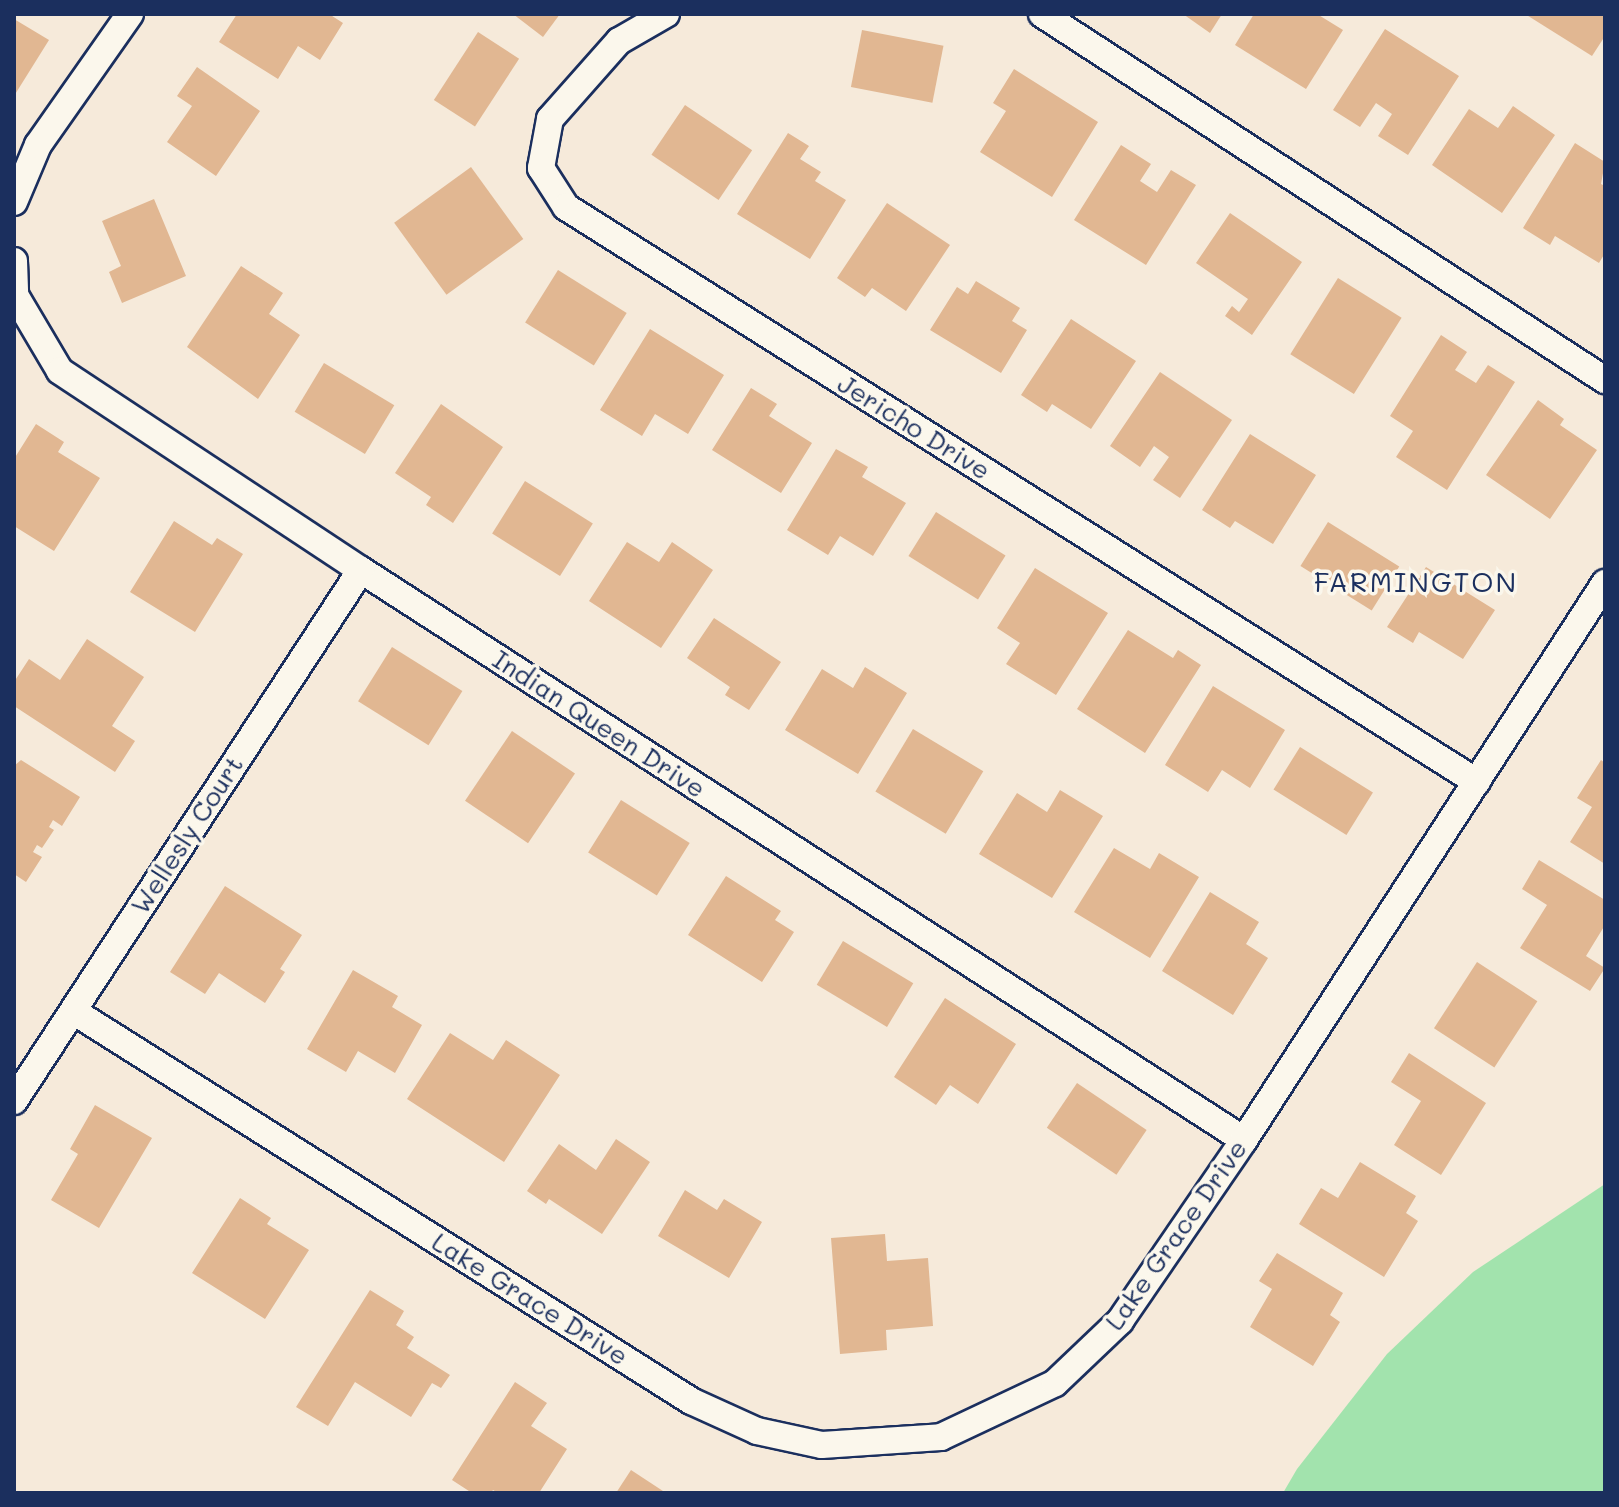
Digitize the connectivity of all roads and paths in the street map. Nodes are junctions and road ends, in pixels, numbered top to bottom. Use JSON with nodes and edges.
{"nodes":[{"id":1,"x":130,"y":14,"type":"edge"},
{"id":2,"x":666,"y":14,"type":"edge"},
{"id":3,"x":1042,"y":14,"type":"edge"},
{"id":4,"x":14,"y":202,"type":"edge"},
{"id":5,"x":14,"y":261,"type":"edge"},
{"id":6,"x":1605,"y":380,"type":"edge"},
{"id":7,"x":361,"y":570,"type":"junction"},
{"id":8,"x":1605,"y":583,"type":"edge"},
{"id":9,"x":1477,"y":782,"type":"junction"},
{"id":10,"x":73,"y":1011,"type":"junction"},
{"id":11,"x":14,"y":1101,"type":"edge"},
{"id":12,"x":1244,"y":1140,"type":"junction"}],
"edges":[{"from":1,"to":4,"type":"street"},
{"from":2,"to":9,"type":"street","name":"Jericho Drive"},
{"from":3,"to":6,"type":"street"},
{"from":5,"to":7,"type":"street","name":"Indian Queen Drive"},
{"from":7,"to":10,"type":"street","name":"Wellesly Court"},
{"from":7,"to":12,"type":"street","name":"Indian Queen Drive"},
{"from":8,"to":9,"type":"street","name":"Lake Grace Drive"},
{"from":9,"to":12,"type":"street","name":"Lake Grace Drive"},
{"from":10,"to":11,"type":"street","name":"Wellesly Court"},
{"from":10,"to":12,"type":"street","name":"Lake Grace Drive"}]}
